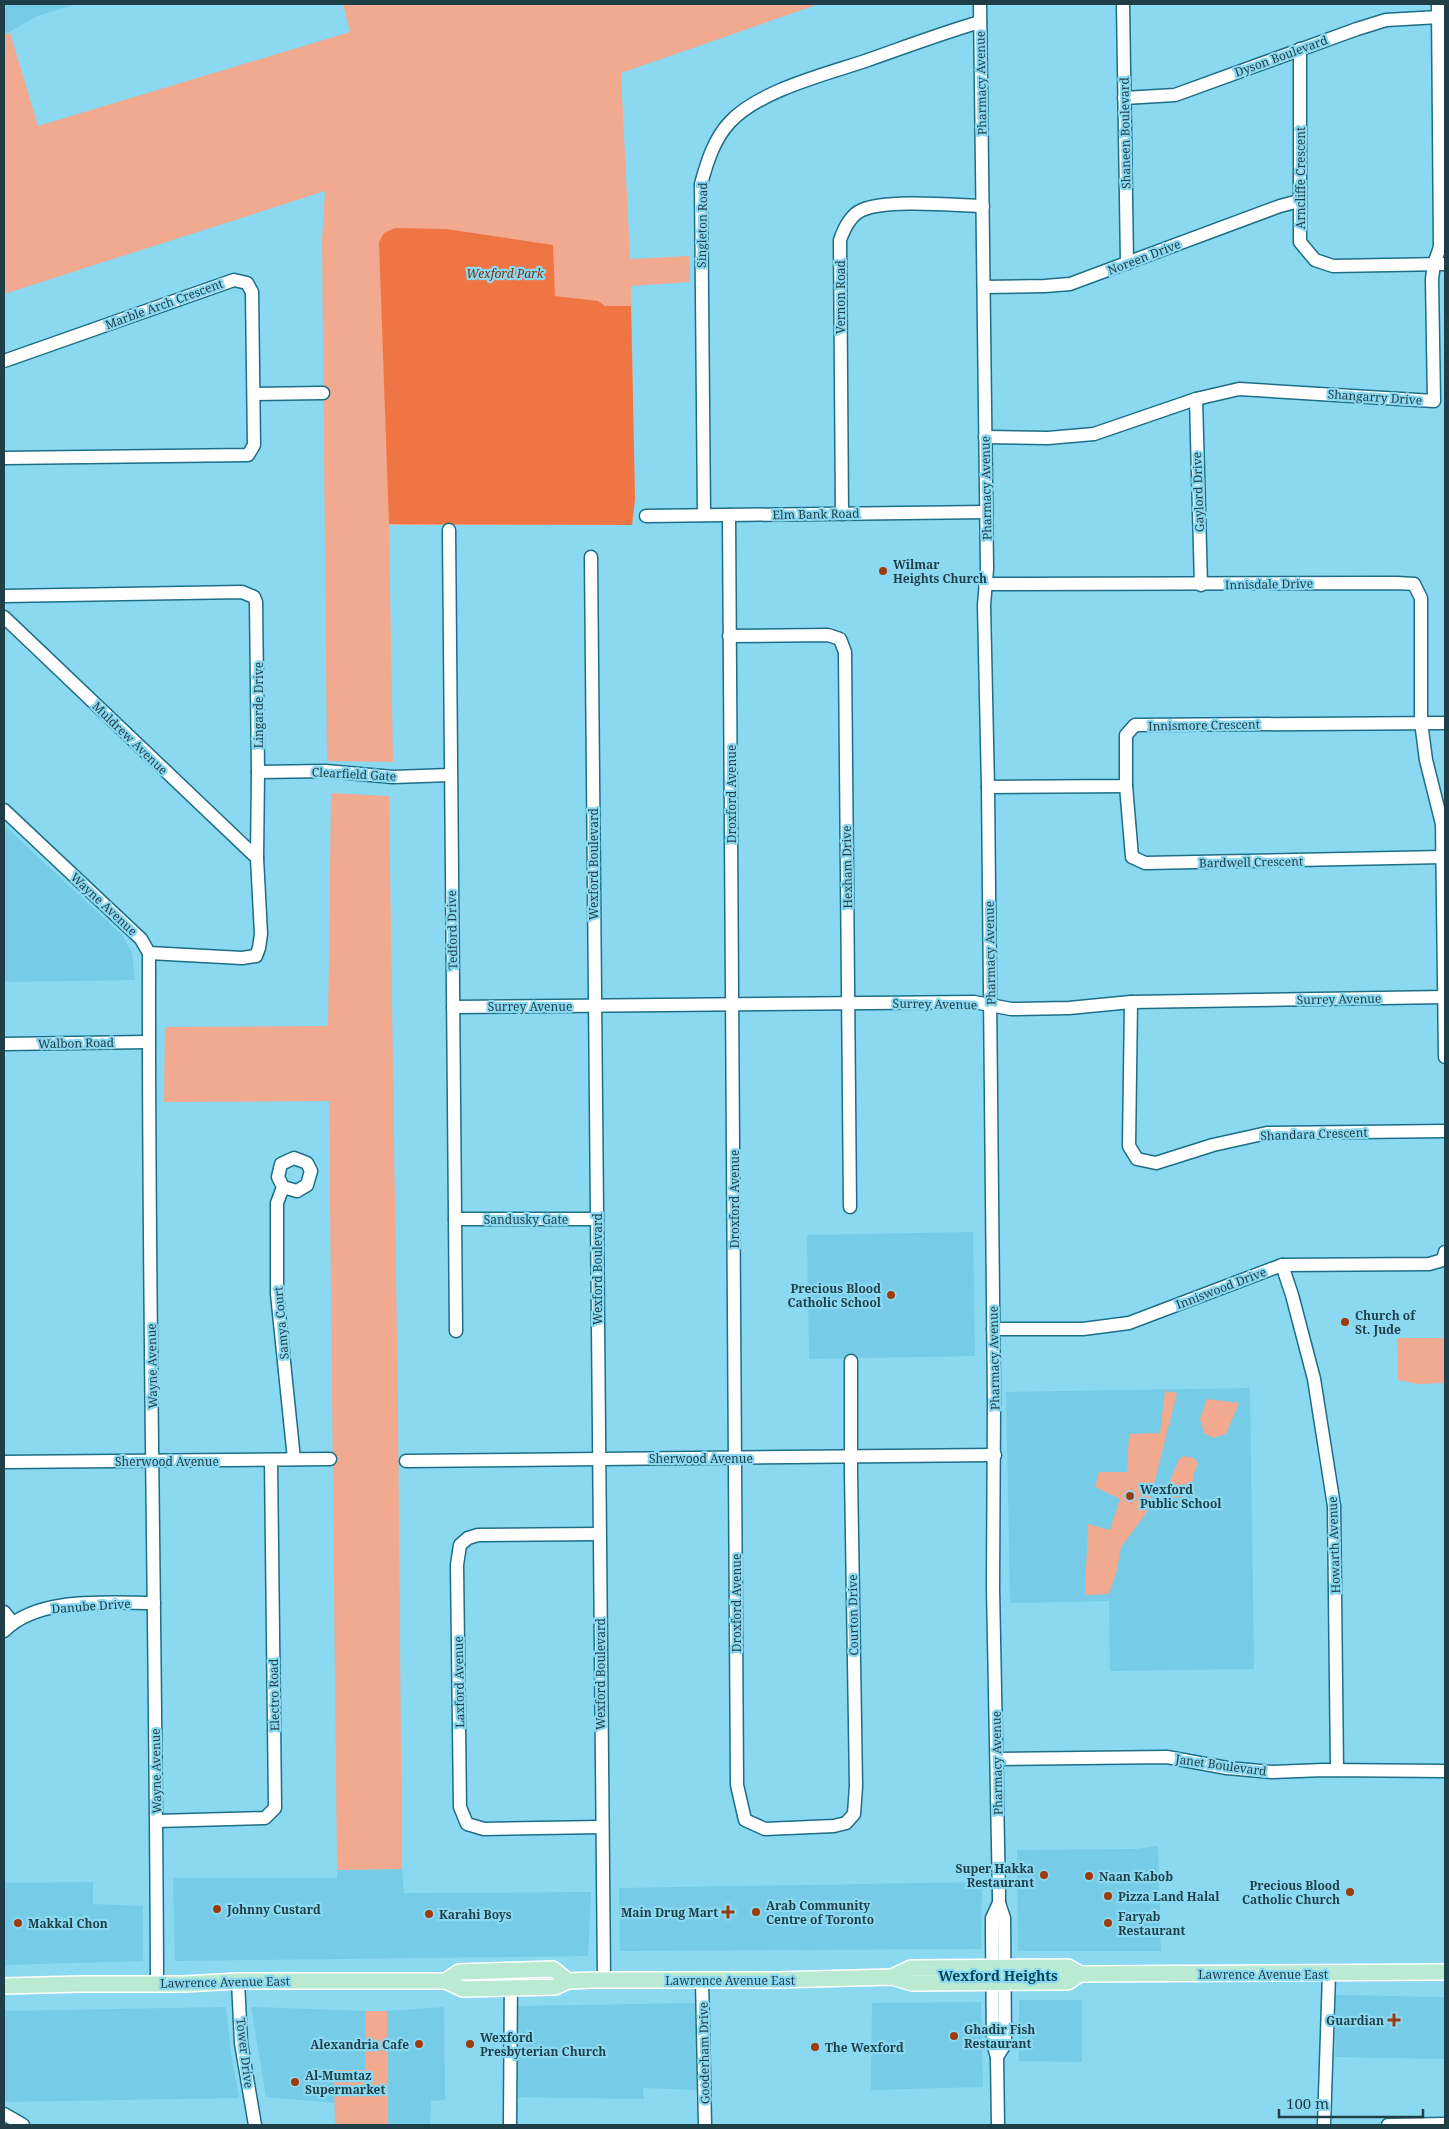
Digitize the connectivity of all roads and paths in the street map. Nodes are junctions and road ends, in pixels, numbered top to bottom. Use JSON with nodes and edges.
{"nodes":[{"id":1,"x":980,"y":4,"type":"edge"},
{"id":2,"x":1123,"y":4,"type":"edge"},
{"id":3,"x":1438,"y":4,"type":"edge"},
{"id":4,"x":1438,"y":17,"type":"junction"},
{"id":5,"x":980,"y":22,"type":"junction"},
{"id":6,"x":1300,"y":49,"type":"junction"},
{"id":7,"x":1124,"y":98,"type":"junction"},
{"id":8,"x":1299,"y":201,"type":"junction"},
{"id":9,"x":983,"y":206,"type":"junction"},
{"id":10,"x":1127,"y":263,"type":"junction"},
{"id":11,"x":1439,"y":264,"type":"edge"},
{"id":12,"x":984,"y":287,"type":"junction"},
{"id":13,"x":4,"y":361,"type":"edge"},
{"id":14,"x":323,"y":393,"type":"dead end"},
{"id":15,"x":254,"y":394,"type":"junction"},
{"id":16,"x":1196,"y":399,"type":"junction"},
{"id":17,"x":985,"y":437,"type":"junction"},
{"id":18,"x":4,"y":458,"type":"edge"},
{"id":19,"x":986,"y":512,"type":"junction"},
{"id":20,"x":842,"y":514,"type":"junction"},
{"id":21,"x":704,"y":515,"type":"junction"},
{"id":22,"x":729,"y":515,"type":"junction"},
{"id":23,"x":646,"y":516,"type":"dead end"},
{"id":24,"x":449,"y":530,"type":"dead end"},
{"id":25,"x":591,"y":557,"type":"dead end"},
{"id":26,"x":984,"y":584,"type":"junction"},
{"id":27,"x":1201,"y":585,"type":"junction"},
{"id":28,"x":4,"y":596,"type":"edge"},
{"id":29,"x":4,"y":617,"type":"edge"},
{"id":30,"x":729,"y":636,"type":"junction"},
{"id":31,"x":1421,"y":722,"type":"junction"},
{"id":32,"x":1445,"y":722,"type":"edge"},
{"id":33,"x":258,"y":772,"type":"junction"},
{"id":34,"x":450,"y":775,"type":"junction"},
{"id":35,"x":1126,"y":786,"type":"junction"},
{"id":36,"x":988,"y":787,"type":"junction"},
{"id":37,"x":4,"y":810,"type":"edge"},
{"id":38,"x":1443,"y":857,"type":"junction"},
{"id":39,"x":257,"y":858,"type":"junction"},
{"id":40,"x":148,"y":953,"type":"junction"},
{"id":41,"x":1445,"y":997,"type":"edge"},
{"id":42,"x":1131,"y":1002,"type":"junction"},
{"id":43,"x":848,"y":1004,"type":"junction"},
{"id":44,"x":732,"y":1005,"type":"junction"},
{"id":45,"x":595,"y":1006,"type":"junction"},
{"id":46,"x":991,"y":1006,"type":"junction"},
{"id":47,"x":453,"y":1007,"type":"junction"},
{"id":48,"x":148,"y":1042,"type":"junction"},
{"id":49,"x":4,"y":1044,"type":"edge"},
{"id":50,"x":1445,"y":1057,"type":"edge"},
{"id":51,"x":1445,"y":1131,"type":"edge"},
{"id":52,"x":283,"y":1187,"type":"dead end"},
{"id":53,"x":850,"y":1206,"type":"dead end"},
{"id":54,"x":456,"y":1219,"type":"junction"},
{"id":55,"x":596,"y":1219,"type":"junction"},
{"id":56,"x":1445,"y":1252,"type":"edge"},
{"id":57,"x":1282,"y":1266,"type":"junction"},
{"id":58,"x":993,"y":1329,"type":"junction"},
{"id":59,"x":456,"y":1330,"type":"dead end"},
{"id":60,"x":851,"y":1361,"type":"dead end"},
{"id":61,"x":995,"y":1455,"type":"junction"},
{"id":62,"x":852,"y":1457,"type":"junction"},
{"id":63,"x":736,"y":1458,"type":"junction"},
{"id":64,"x":294,"y":1459,"type":"junction"},
{"id":65,"x":330,"y":1459,"type":"dead end"},
{"id":66,"x":598,"y":1459,"type":"junction"},
{"id":67,"x":272,"y":1460,"type":"junction"},
{"id":68,"x":153,"y":1461,"type":"junction"},
{"id":69,"x":406,"y":1461,"type":"dead end"},
{"id":70,"x":4,"y":1462,"type":"edge"},
{"id":71,"x":599,"y":1534,"type":"junction"},
{"id":72,"x":154,"y":1603,"type":"junction"},
{"id":73,"x":4,"y":1612,"type":"edge"},
{"id":74,"x":8,"y":1626,"type":"edge"},
{"id":75,"x":998,"y":1759,"type":"junction"},
{"id":76,"x":1337,"y":1770,"type":"junction"},
{"id":77,"x":1445,"y":1771,"type":"edge"},
{"id":78,"x":157,"y":1821,"type":"junction"},
{"id":79,"x":601,"y":1827,"type":"junction"},
{"id":80,"x":804,"y":1827,"type":"joint"},
{"id":81,"x":511,"y":1970,"type":"junction"},
{"id":82,"x":1445,"y":1972,"type":"edge"},
{"id":83,"x":1329,"y":1974,"type":"junction"},
{"id":84,"x":998,"y":1975,"type":"junction"},
{"id":85,"x":604,"y":1980,"type":"junction"},
{"id":86,"x":702,"y":1980,"type":"junction"},
{"id":87,"x":238,"y":1981,"type":"junction"},
{"id":88,"x":446,"y":1981,"type":"junction"},
{"id":89,"x":568,"y":1981,"type":"junction"},
{"id":90,"x":157,"y":1984,"type":"junction"},
{"id":91,"x":4,"y":1986,"type":"edge"},
{"id":92,"x":511,"y":1987,"type":"junction"},
{"id":93,"x":4,"y":2114,"type":"edge"},
{"id":94,"x":1445,"y":2124,"type":"edge"},
{"id":95,"x":23,"y":2125,"type":"edge"},
{"id":96,"x":255,"y":2125,"type":"edge"},
{"id":97,"x":510,"y":2125,"type":"edge"},
{"id":98,"x":705,"y":2125,"type":"edge"},
{"id":99,"x":998,"y":2125,"type":"edge"},
{"id":100,"x":1324,"y":2125,"type":"edge"},
{"id":101,"x":1388,"y":2125,"type":"edge"}],
"edges":[{"from":1,"to":5,"type":"street","name":"Pharmacy Avenue"},
{"from":2,"to":7,"type":"street","name":"Shaneen Boulevard"},
{"from":3,"to":4,"type":"street","name":"Shangarry Drive"},
{"from":4,"to":6,"type":"street","name":"Dyson Boulevard"},
{"from":4,"to":11,"type":"street","name":"Shangarry Drive"},
{"from":5,"to":9,"type":"street","name":"Pharmacy Avenue"},
{"from":5,"to":21,"type":"street","name":"Singleton Road"},
{"from":6,"to":7,"type":"street","name":"Dyson Boulevard"},
{"from":6,"to":8,"type":"street","name":"Arncliffe Crescent"},
{"from":7,"to":10,"type":"street","name":"Shaneen Boulevard"},
{"from":8,"to":10,"type":"street","name":"Noreen Drive"},
{"from":8,"to":11,"type":"street","name":"Arncliffe Crescent"},
{"from":9,"to":12,"type":"street","name":"Pharmacy Avenue"},
{"from":9,"to":20,"type":"street","name":"Vernon Road"},
{"from":10,"to":12,"type":"street","name":"Noreen Drive"},
{"from":11,"to":16,"type":"street","name":"Shangarry Drive"},
{"from":12,"to":17,"type":"street","name":"Pharmacy Avenue"},
{"from":13,"to":15,"type":"street","name":"Marble Arch Crescent"},
{"from":14,"to":15,"type":"street"},
{"from":15,"to":18,"type":"street","name":"Marble Arch Crescent"},
{"from":16,"to":17,"type":"street","name":"Shangarry Drive"},
{"from":16,"to":27,"type":"street","name":"Gaylord Drive"},
{"from":17,"to":19,"type":"street","name":"Pharmacy Avenue"},
{"from":19,"to":20,"type":"street","name":"Elm Bank Road"},
{"from":19,"to":26,"type":"street","name":"Pharmacy Avenue"},
{"from":20,"to":22,"type":"street","name":"Elm Bank Road"},
{"from":21,"to":22,"type":"street","name":"Elm Bank Road"},
{"from":21,"to":23,"type":"street","name":"Elm Bank Road"},
{"from":22,"to":30,"type":"street","name":"Droxford Avenue"},
{"from":24,"to":34,"type":"street","name":"Tedford Drive"},
{"from":25,"to":45,"type":"street","name":"Wexford Boulevard"},
{"from":26,"to":27,"type":"street","name":"Innisdale Drive"},
{"from":26,"to":36,"type":"street","name":"Pharmacy Avenue"},
{"from":27,"to":31,"type":"street","name":"Innisdale Drive"},
{"from":28,"to":33,"type":"street","name":"Lingarde Drive"},
{"from":29,"to":39,"type":"street","name":"Muldrew Avenue"},
{"from":30,"to":43,"type":"street","name":"Hexham Drive"},
{"from":30,"to":44,"type":"street","name":"Droxford Avenue"},
{"from":31,"to":32,"type":"street","name":"Innismore Crescent"},
{"from":31,"to":35,"type":"street","name":"Innismore Crescent"},
{"from":31,"to":38,"type":"street"},
{"from":33,"to":34,"type":"street","name":"Clearfield Gate"},
{"from":33,"to":39,"type":"street","name":"Lingarde Drive"},
{"from":34,"to":47,"type":"street","name":"Tedford Drive"},
{"from":35,"to":36,"type":"street"},
{"from":35,"to":38,"type":"street","name":"Bardwell Crescent"},
{"from":36,"to":46,"type":"street","name":"Pharmacy Avenue"},
{"from":37,"to":40,"type":"street","name":"Wayne Avenue"},
{"from":38,"to":41,"type":"street"},
{"from":39,"to":40,"type":"street","name":"Lingarde Drive"},
{"from":40,"to":48,"type":"street","name":"Wayne Avenue"},
{"from":41,"to":42,"type":"street","name":"Surrey Avenue"},
{"from":41,"to":50,"type":"street"},
{"from":42,"to":46,"type":"street","name":"Surrey Avenue"},
{"from":42,"to":51,"type":"street","name":"Shandara Crescent"},
{"from":43,"to":44,"type":"street","name":"Surrey Avenue"},
{"from":43,"to":46,"type":"street","name":"Surrey Avenue"},
{"from":43,"to":53,"type":"street","name":"Hexham Drive"},
{"from":44,"to":45,"type":"street","name":"Surrey Avenue"},
{"from":44,"to":63,"type":"street","name":"Droxford Avenue"},
{"from":45,"to":47,"type":"street","name":"Surrey Avenue"},
{"from":45,"to":55,"type":"street","name":"Wexford Boulevard"},
{"from":46,"to":58,"type":"street","name":"Pharmacy Avenue"},
{"from":47,"to":54,"type":"street","name":"Tedford Drive"},
{"from":48,"to":49,"type":"street","name":"Walbon Road"},
{"from":48,"to":68,"type":"street","name":"Wayne Avenue"},
{"from":52,"to":64,"type":"street","name":"Samya Court"},
{"from":54,"to":55,"type":"street","name":"Sandusky Gate"},
{"from":54,"to":59,"type":"street","name":"Tedford Drive"},
{"from":55,"to":66,"type":"street","name":"Wexford Boulevard"},
{"from":56,"to":57,"type":"street","name":"Inniswood Drive"},
{"from":57,"to":58,"type":"street","name":"Inniswood Drive"},
{"from":57,"to":76,"type":"street","name":"Howarth Avenue"},
{"from":58,"to":61,"type":"street","name":"Pharmacy Avenue"},
{"from":60,"to":62,"type":"street","name":"Courton Drive"},
{"from":61,"to":62,"type":"street","name":"Sherwood Avenue"},
{"from":61,"to":75,"type":"street","name":"Pharmacy Avenue"},
{"from":62,"to":63,"type":"street","name":"Sherwood Avenue"},
{"from":62,"to":80,"type":"street","name":"Courton Drive"},
{"from":63,"to":66,"type":"street","name":"Sherwood Avenue"},
{"from":63,"to":80,"type":"street","name":"Droxford Avenue"},
{"from":64,"to":65,"type":"street","name":"Sherwood Avenue"},
{"from":64,"to":67,"type":"street","name":"Sherwood Avenue"},
{"from":66,"to":69,"type":"street","name":"Sherwood Avenue"},
{"from":66,"to":71,"type":"street","name":"Wexford Boulevard"},
{"from":67,"to":68,"type":"street","name":"Sherwood Avenue"},
{"from":67,"to":78,"type":"street","name":"Electro Road"},
{"from":68,"to":70,"type":"street","name":"Sherwood Avenue"},
{"from":68,"to":72,"type":"street","name":"Wayne Avenue"},
{"from":71,"to":79,"type":"street","name":"Wexford Boulevard"},
{"from":71,"to":79,"type":"street","name":"Laxford Avenue"},
{"from":72,"to":74,"type":"street","name":"Danube Drive"},
{"from":72,"to":78,"type":"street","name":"Wayne Avenue"},
{"from":73,"to":74,"type":"street"},
{"from":75,"to":76,"type":"street","name":"Janet Boulevard"},
{"from":75,"to":84,"type":"street","name":"Pharmacy Avenue"},
{"from":76,"to":77,"type":"street","name":"Janet Boulevard"},
{"from":78,"to":90,"type":"street","name":"Wayne Avenue"},
{"from":79,"to":85,"type":"street","name":"Wexford Boulevard"},
{"from":81,"to":88,"type":"main road","name":"Lawrence Avenue East"},
{"from":81,"to":89,"type":"main road","name":"Lawrence Avenue East"},
{"from":81,"to":92,"type":"street"},
{"from":82,"to":83,"type":"main road","name":"Lawrence Avenue East"},
{"from":83,"to":84,"type":"main road","name":"Lawrence Avenue East"},
{"from":83,"to":100,"type":"street"},
{"from":84,"to":86,"type":"main road","name":"Lawrence Avenue East"},
{"from":84,"to":99,"type":"street","name":"Pharmacy Avenue"},
{"from":85,"to":86,"type":"main road","name":"Lawrence Avenue East"},
{"from":85,"to":89,"type":"main road","name":"Lawrence Avenue East"},
{"from":86,"to":98,"type":"street","name":"Gooderham Drive"},
{"from":87,"to":88,"type":"main road","name":"Lawrence Avenue East"},
{"from":87,"to":90,"type":"main road","name":"Lawrence Avenue East"},
{"from":87,"to":96,"type":"street","name":"Tower Drive"},
{"from":88,"to":92,"type":"main road","name":"Lawrence Avenue East"},
{"from":89,"to":92,"type":"main road","name":"Lawrence Avenue East"},
{"from":90,"to":91,"type":"main road","name":"Lawrence Avenue East"},
{"from":92,"to":97,"type":"street"},
{"from":93,"to":95,"type":"street"},
{"from":94,"to":101,"type":"street"}]}
